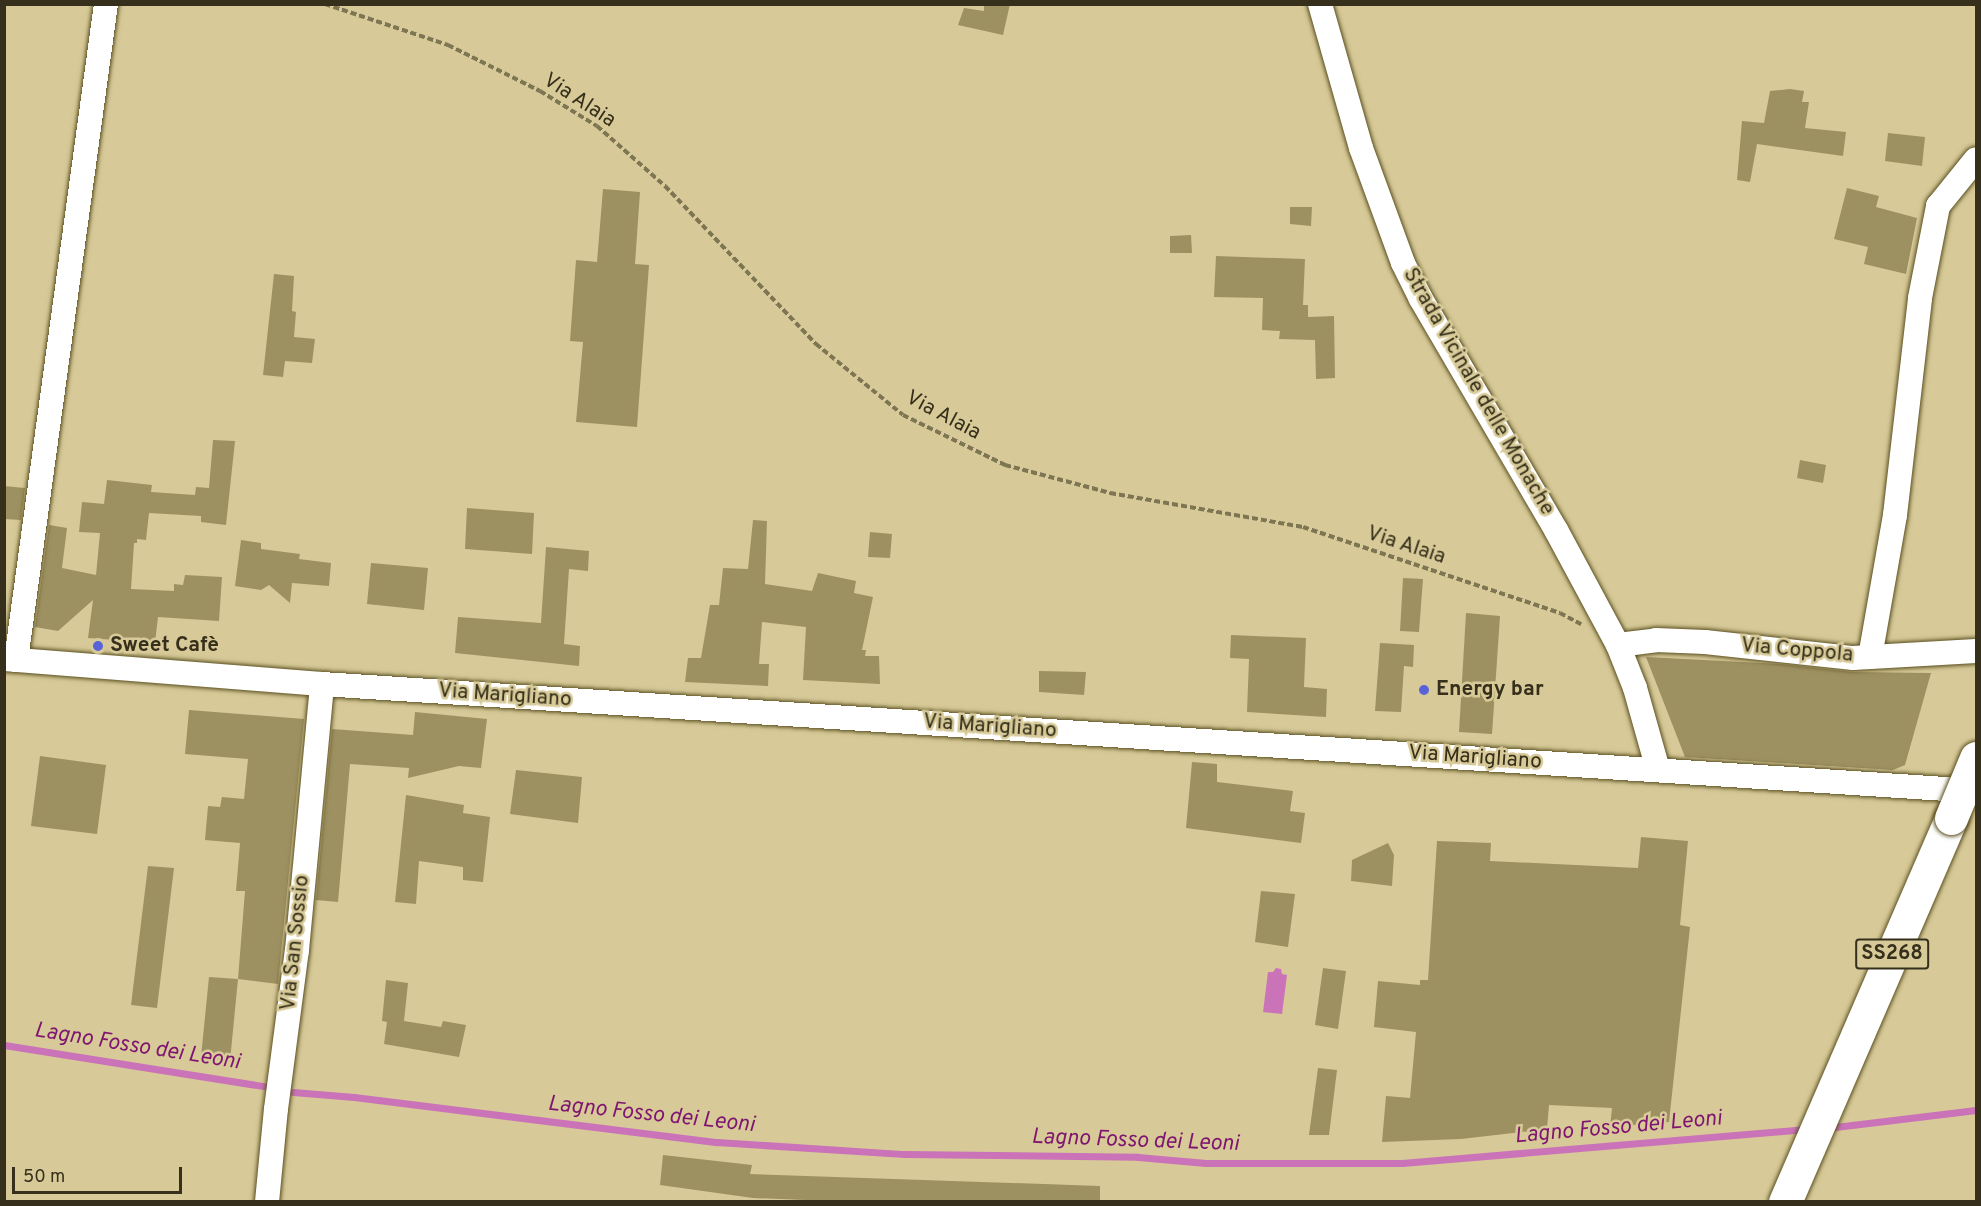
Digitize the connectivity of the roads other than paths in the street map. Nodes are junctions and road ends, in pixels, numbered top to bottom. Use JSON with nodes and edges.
{"nodes":[{"id":1,"x":106,"y":4,"type":"edge"},
{"id":2,"x":1320,"y":4,"type":"edge"},
{"id":3,"x":1977,"y":159,"type":"edge"},
{"id":4,"x":1618,"y":645,"type":"junction"},
{"id":5,"x":1977,"y":651,"type":"edge"},
{"id":6,"x":1870,"y":657,"type":"junction"},
{"id":7,"x":10,"y":659,"type":"edge"},
{"id":8,"x":322,"y":684,"type":"junction"},
{"id":9,"x":1977,"y":758,"type":"edge"},
{"id":10,"x":1658,"y":770,"type":"junction"},
{"id":11,"x":1977,"y":791,"type":"edge"},
{"id":12,"x":267,"y":1202,"type":"edge"},
{"id":13,"x":1785,"y":1202,"type":"edge"}],
"edges":[{"from":1,"to":7,"type":"street"},
{"from":2,"to":4,"type":"street","name":"Strada Vicinale delle Monache"},
{"from":3,"to":6,"type":"street"},
{"from":4,"to":6,"type":"street","name":"Via Coppola"},
{"from":4,"to":10,"type":"street","name":"Strada Vicinale delle Monache"},
{"from":5,"to":6,"type":"street","name":"Via Coppola"},
{"from":7,"to":8,"type":"street","name":"Via Marigliano"},
{"from":8,"to":10,"type":"street","name":"Via Marigliano"},
{"from":8,"to":12,"type":"street","name":"Via San Sossio"},
{"from":9,"to":13,"type":"highway","number":"SS268","bridge":true},
{"from":10,"to":11,"type":"street","name":"Via Marigliano"}]}
